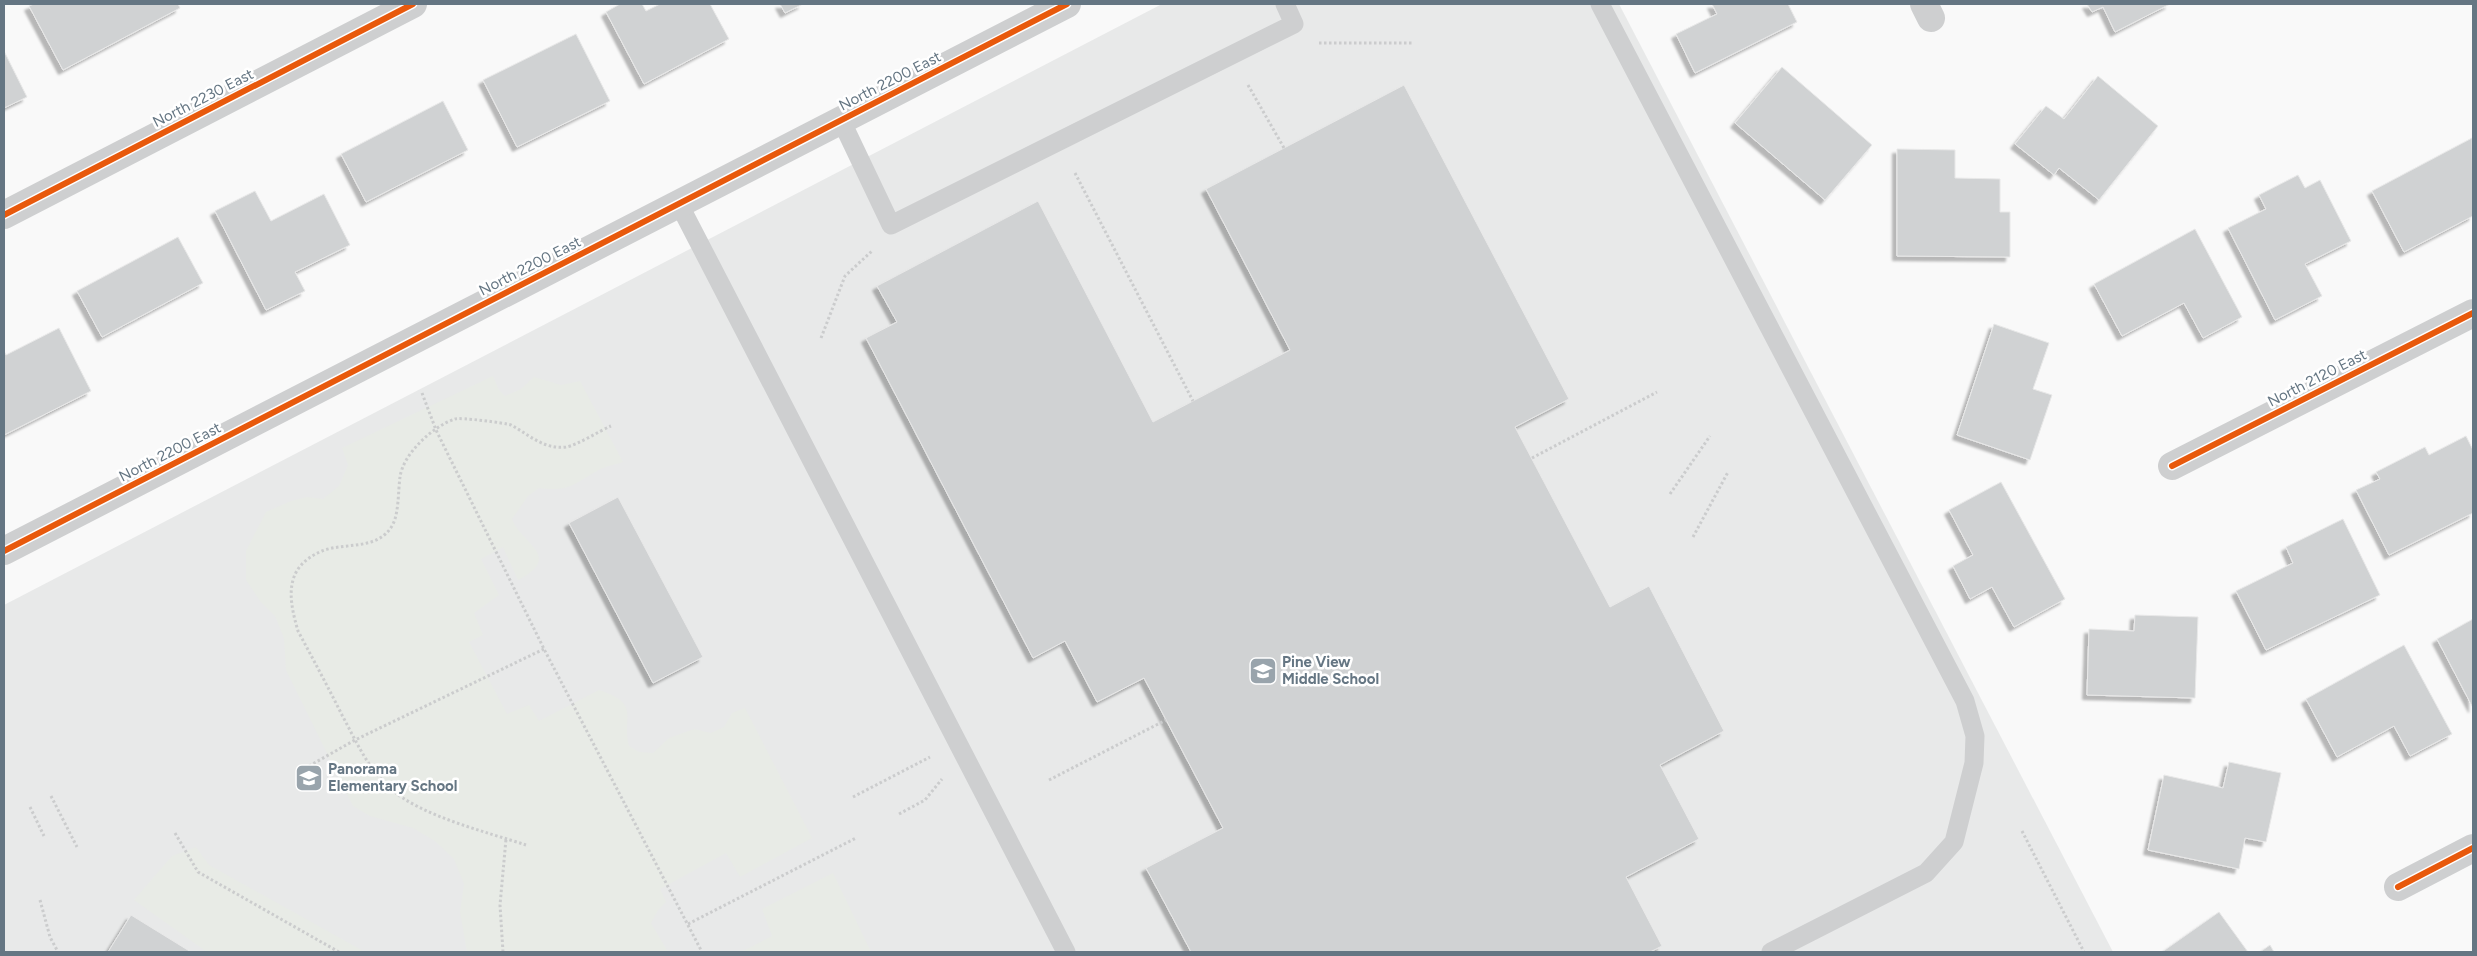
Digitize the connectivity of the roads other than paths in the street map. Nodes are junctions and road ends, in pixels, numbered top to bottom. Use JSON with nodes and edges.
{"nodes":[{"id":1,"x":413,"y":4,"type":"edge"},
{"id":2,"x":1068,"y":4,"type":"edge"},
{"id":3,"x":1285,"y":4,"type":"edge"},
{"id":4,"x":1600,"y":4,"type":"edge"},
{"id":5,"x":841,"y":120,"type":"junction"},
{"id":6,"x":679,"y":204,"type":"junction"},
{"id":7,"x":4,"y":215,"type":"edge"},
{"id":8,"x":2473,"y":313,"type":"edge"},
{"id":9,"x":2172,"y":466,"type":"dead end"},
{"id":10,"x":4,"y":551,"type":"edge"},
{"id":11,"x":2473,"y":848,"type":"edge"},
{"id":12,"x":2398,"y":887,"type":"dead end"},
{"id":13,"x":1066,"y":952,"type":"edge"},
{"id":14,"x":1771,"y":952,"type":"edge"}],
"edges":[{"from":1,"to":7,"type":"street","name":"North 2230 East"},
{"from":2,"to":5,"type":"street","name":"North 2200 East"},
{"from":3,"to":5,"type":"lane"},
{"from":4,"to":14,"type":"lane"},
{"from":5,"to":6,"type":"street","name":"North 2200 East"},
{"from":6,"to":10,"type":"street","name":"North 2200 East"},
{"from":6,"to":13,"type":"lane"},
{"from":8,"to":9,"type":"street","name":"North 2120 East"},
{"from":11,"to":12,"type":"street"}]}
